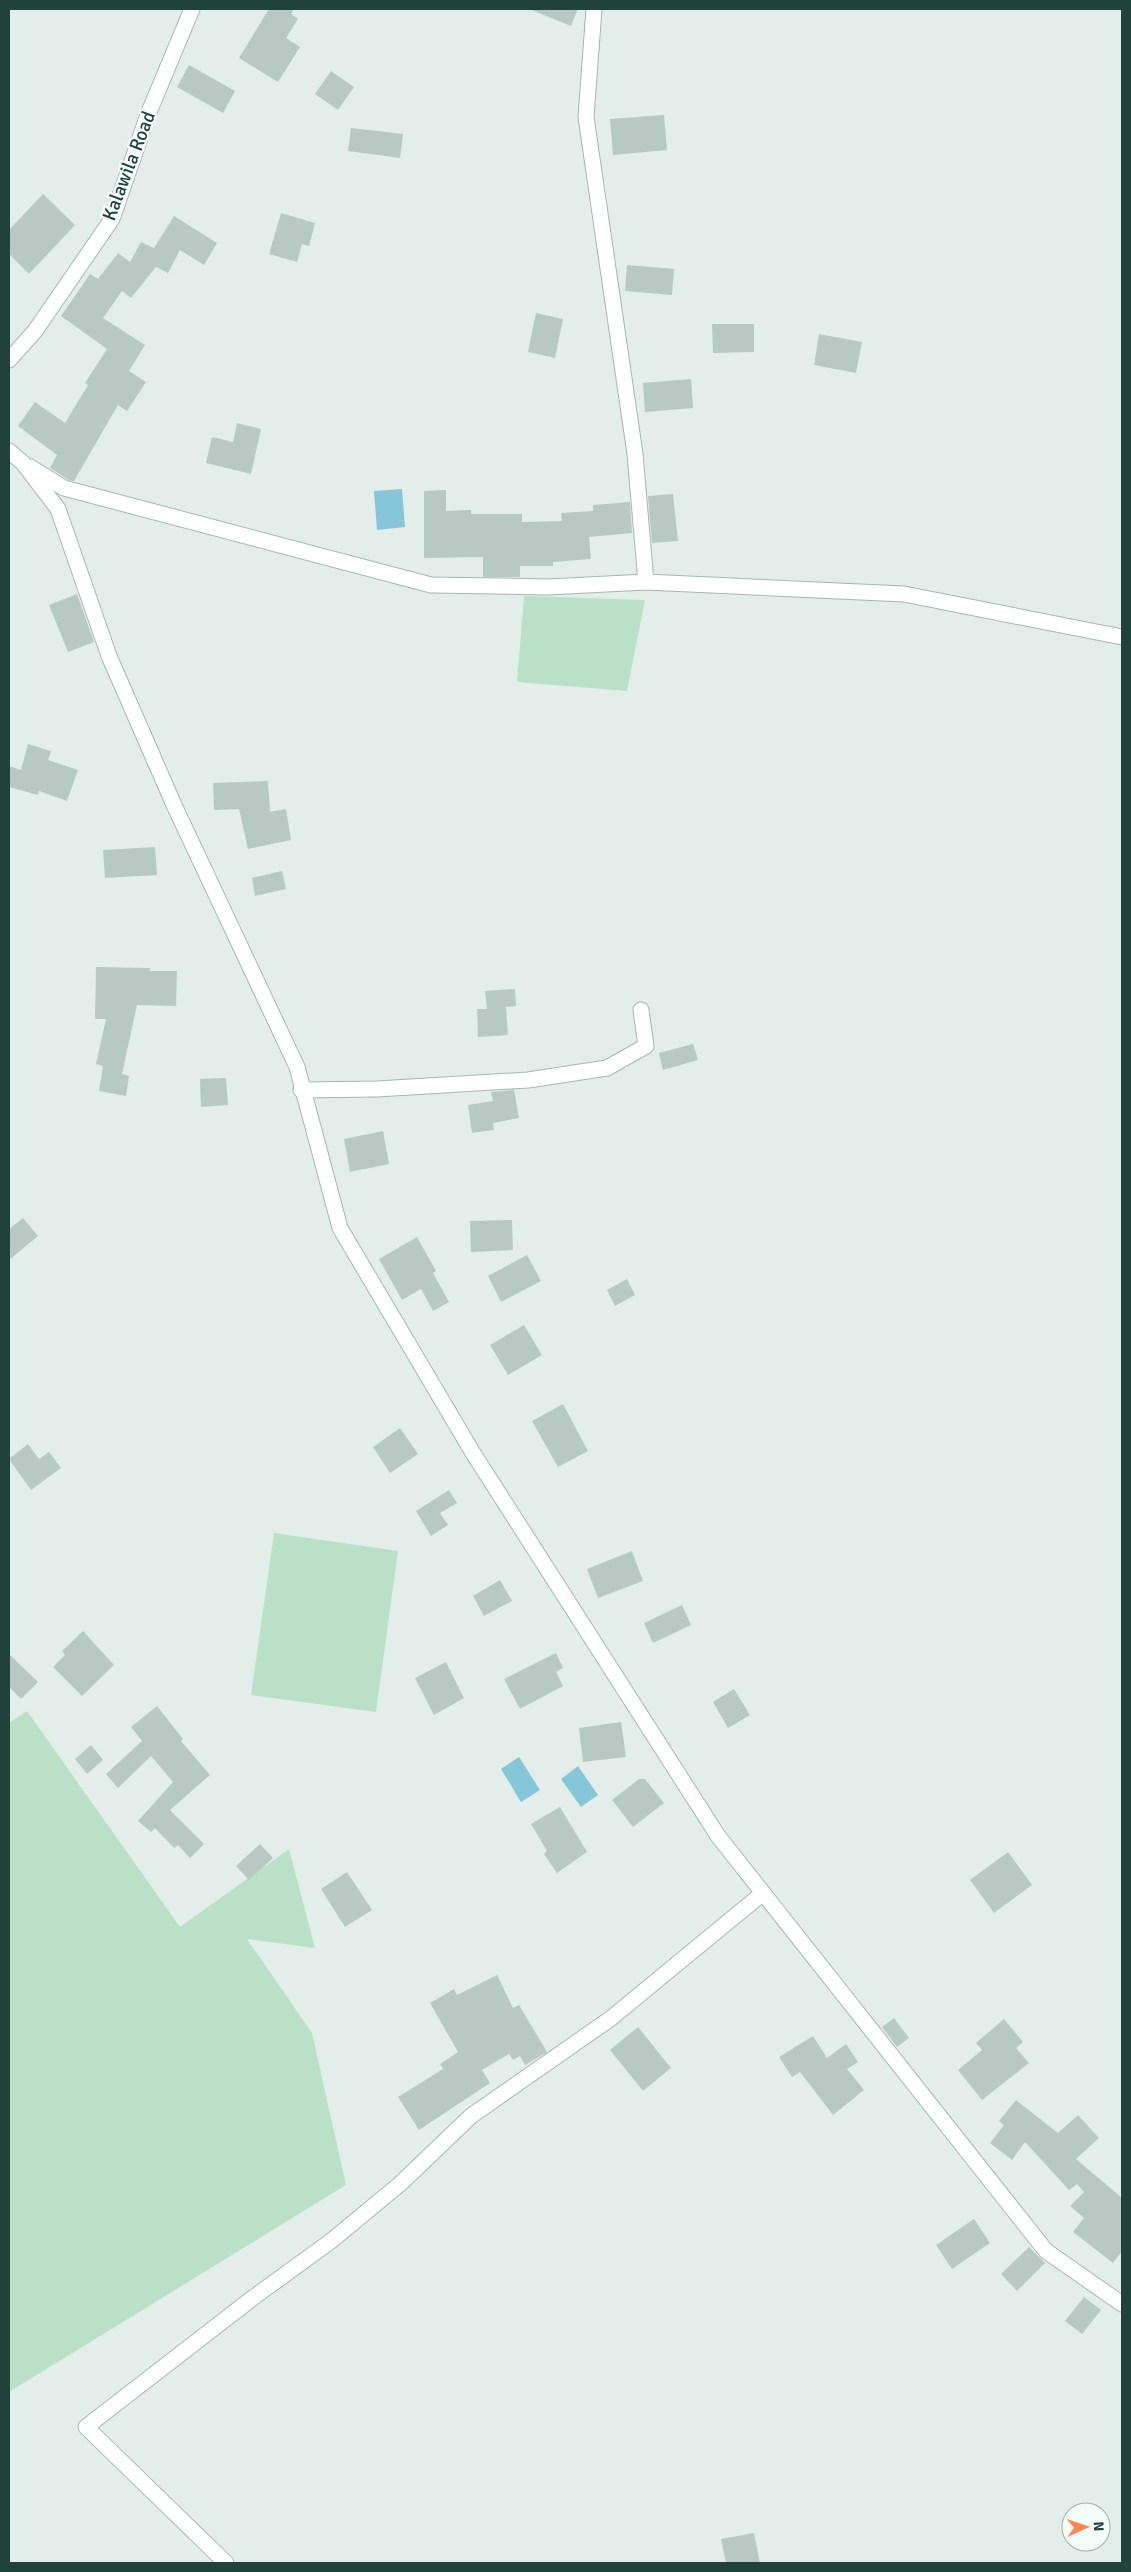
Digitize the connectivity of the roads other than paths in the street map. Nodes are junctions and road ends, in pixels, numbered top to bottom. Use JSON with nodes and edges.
{"nodes":[{"id":1,"x":192,"y":9,"type":"edge"},
{"id":2,"x":594,"y":9,"type":"edge"},
{"id":3,"x":9,"y":360,"type":"edge"},
{"id":4,"x":9,"y":451,"type":"edge"},
{"id":5,"x":23,"y":463,"type":"junction"},
{"id":6,"x":646,"y":582,"type":"junction"},
{"id":7,"x":1122,"y":637,"type":"edge"},
{"id":8,"x":641,"y":1010,"type":"dead end"},
{"id":9,"x":301,"y":1090,"type":"junction"},
{"id":10,"x":763,"y":1893,"type":"junction"},
{"id":11,"x":1122,"y":2304,"type":"edge"},
{"id":12,"x":226,"y":2563,"type":"edge"}],
"edges":[{"from":1,"to":3,"type":"street","name":"Kalawila Road"},
{"from":2,"to":6,"type":"street"},
{"from":4,"to":5,"type":"street"},
{"from":5,"to":6,"type":"street"},
{"from":5,"to":9,"type":"street"},
{"from":6,"to":7,"type":"street"},
{"from":8,"to":9,"type":"street"},
{"from":9,"to":10,"type":"street"},
{"from":10,"to":11,"type":"street"},
{"from":10,"to":12,"type":"street"}]}
